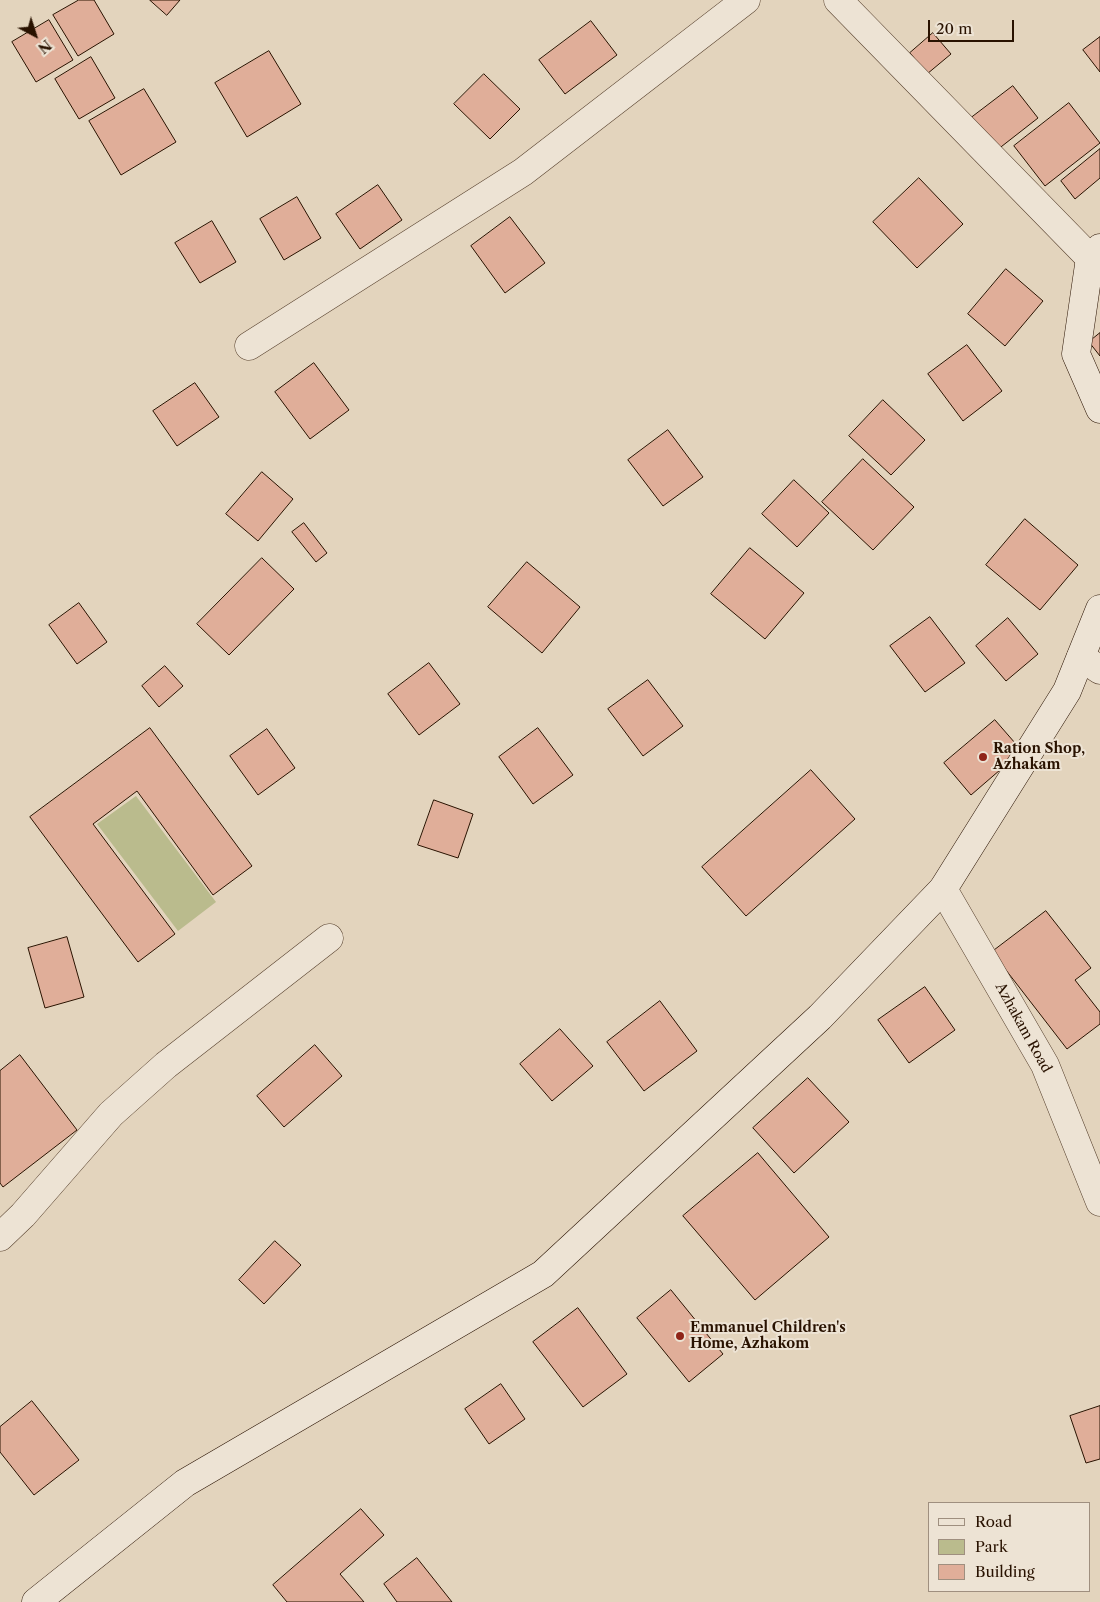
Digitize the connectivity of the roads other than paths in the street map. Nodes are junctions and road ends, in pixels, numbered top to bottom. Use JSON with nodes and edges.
{"nodes":[{"id":1,"x":746,"y":0,"type":"edge"},
{"id":2,"x":838,"y":0,"type":"edge"},
{"id":3,"x":1095,"y":253,"type":"edge"},
{"id":4,"x":249,"y":346,"type":"dead end"},
{"id":5,"x":1100,"y":409,"type":"edge"},
{"id":6,"x":1100,"y":609,"type":"edge"},
{"id":7,"x":1091,"y":664,"type":"edge"},
{"id":8,"x":943,"y":889,"type":"junction"},
{"id":9,"x":329,"y":938,"type":"dead end"},
{"id":10,"x":1100,"y":1202,"type":"edge"},
{"id":11,"x":0,"y":1237,"type":"edge"},
{"id":12,"x":36,"y":1602,"type":"edge"}],
"edges":[{"from":1,"to":4,"type":"street"},
{"from":2,"to":3,"type":"street"},
{"from":3,"to":5,"type":"street"},
{"from":6,"to":7,"type":"street"},
{"from":7,"to":8,"type":"street"},
{"from":8,"to":10,"type":"street","name":"Azhakam Road"},
{"from":8,"to":12,"type":"street"},
{"from":9,"to":11,"type":"street"}]}
